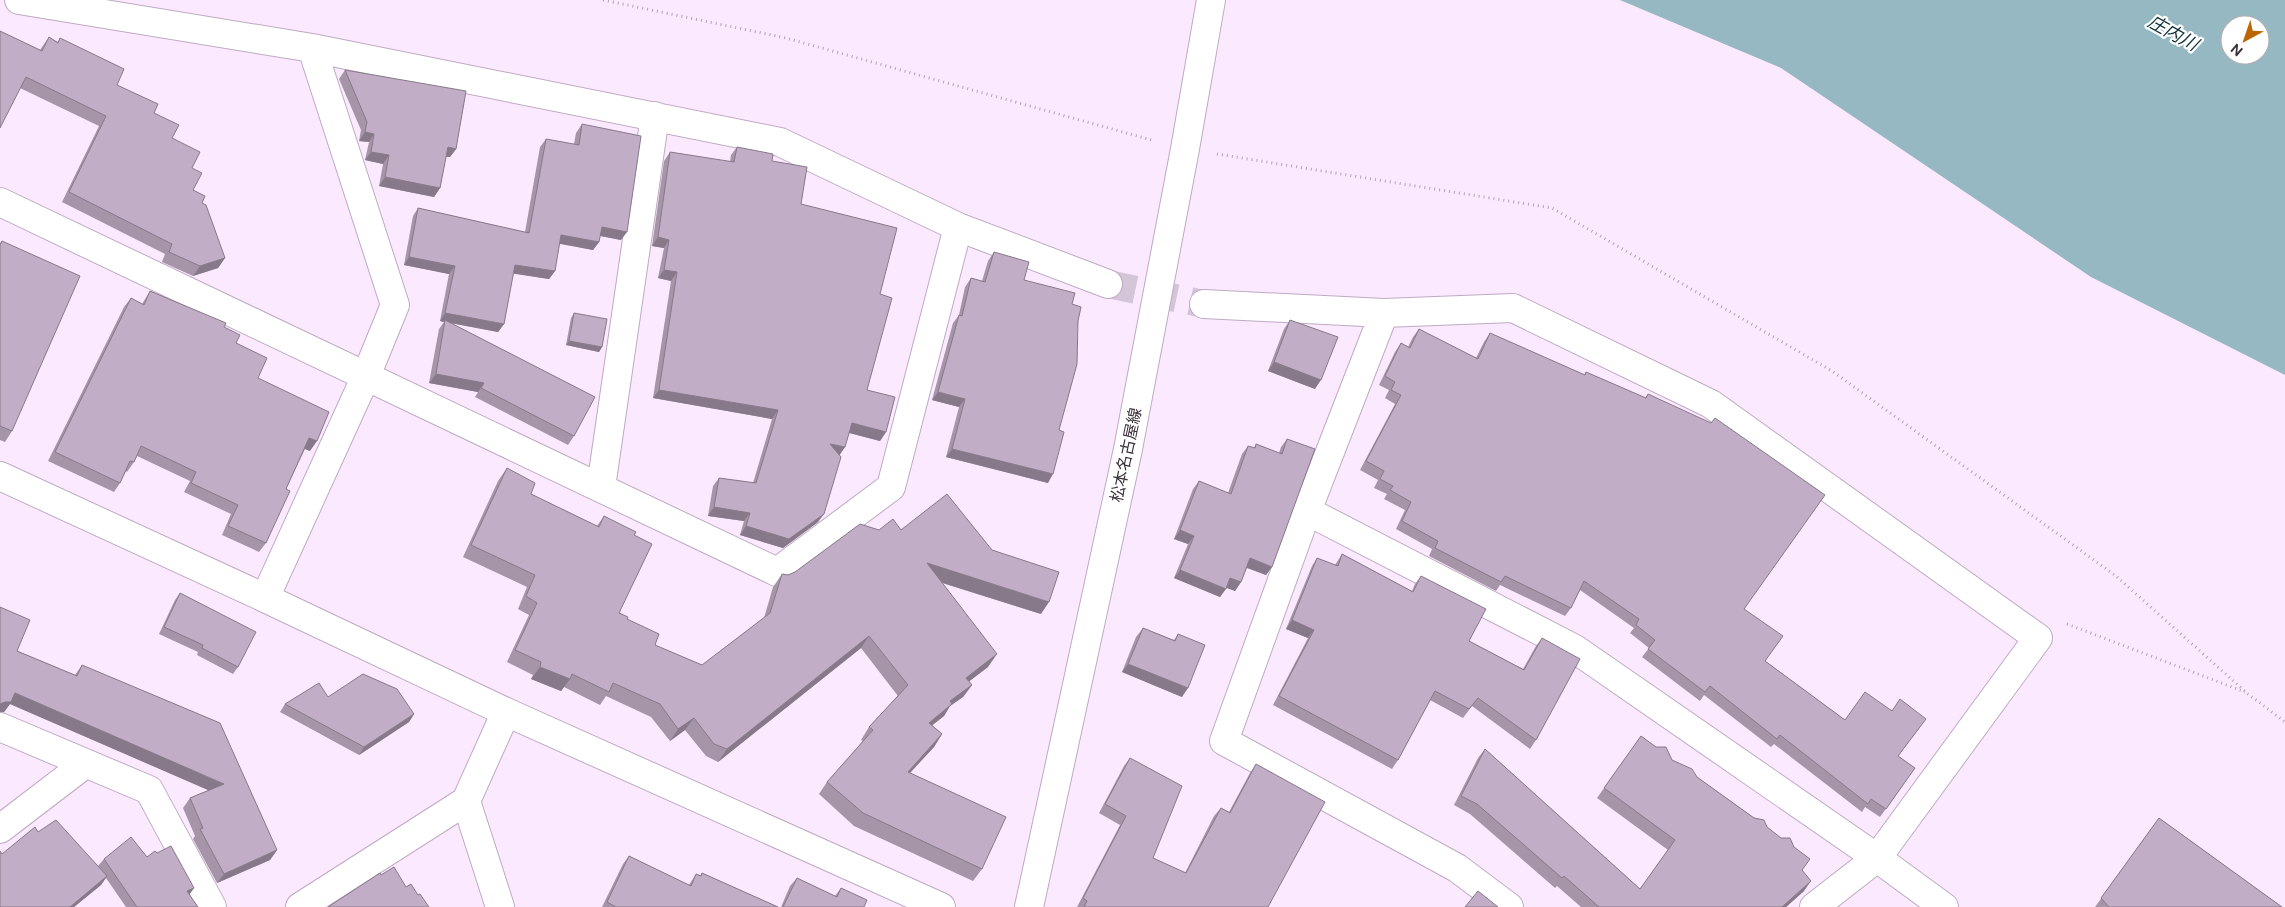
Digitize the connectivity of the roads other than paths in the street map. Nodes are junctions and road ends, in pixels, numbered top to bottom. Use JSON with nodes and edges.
{"nodes":[{"id":1,"x":18,"y":0,"type":"edge"},
{"id":2,"x":1211,"y":0,"type":"edge"},
{"id":3,"x":312,"y":48,"type":"junction"},
{"id":4,"x":655,"y":116,"type":"junction"},
{"id":5,"x":0,"y":202,"type":"edge"},
{"id":6,"x":958,"y":227,"type":"junction"},
{"id":7,"x":1108,"y":284,"type":"tunnel mouth"},
{"id":8,"x":1204,"y":304,"type":"tunnel mouth"},
{"id":9,"x":1384,"y":313,"type":"junction"},
{"id":10,"x":366,"y":376,"type":"junction"},
{"id":11,"x":0,"y":476,"type":"edge"},
{"id":12,"x":601,"y":487,"type":"junction"},
{"id":13,"x":1307,"y":512,"type":"junction"},
{"id":14,"x":265,"y":598,"type":"junction"},
{"id":15,"x":506,"y":712,"type":"junction"},
{"id":16,"x":0,"y":727,"type":"edge"},
{"id":17,"x":85,"y":764,"type":"junction"},
{"id":18,"x":466,"y":801,"type":"junction"},
{"id":19,"x":0,"y":829,"type":"edge"},
{"id":20,"x":1877,"y":858,"type":"junction"},
{"id":21,"x":212,"y":907,"type":"edge"},
{"id":22,"x":300,"y":907,"type":"edge"},
{"id":23,"x":500,"y":907,"type":"edge"},
{"id":24,"x":941,"y":907,"type":"edge"},
{"id":25,"x":1029,"y":907,"type":"edge"},
{"id":26,"x":1509,"y":907,"type":"edge"},
{"id":27,"x":1814,"y":907,"type":"edge"},
{"id":28,"x":1944,"y":907,"type":"edge"}],
"edges":[{"from":1,"to":3,"type":"street"},
{"from":2,"to":25,"type":"street","name":"松本名古屋線"},
{"from":3,"to":4,"type":"street"},
{"from":3,"to":10,"type":"street"},
{"from":4,"to":6,"type":"street"},
{"from":4,"to":12,"type":"street"},
{"from":5,"to":10,"type":"street"},
{"from":6,"to":7,"type":"street"},
{"from":6,"to":12,"type":"street"},
{"from":8,"to":9,"type":"street"},
{"from":9,"to":13,"type":"street"},
{"from":9,"to":20,"type":"street"},
{"from":10,"to":12,"type":"street"},
{"from":10,"to":14,"type":"street"},
{"from":11,"to":14,"type":"street"},
{"from":13,"to":20,"type":"street"},
{"from":13,"to":26,"type":"street"},
{"from":14,"to":15,"type":"street"},
{"from":15,"to":18,"type":"street"},
{"from":15,"to":24,"type":"street"},
{"from":16,"to":17,"type":"street"},
{"from":17,"to":19,"type":"street"},
{"from":17,"to":21,"type":"street"},
{"from":18,"to":22,"type":"street"},
{"from":18,"to":23,"type":"street"},
{"from":20,"to":27,"type":"street"},
{"from":20,"to":28,"type":"street"}]}
